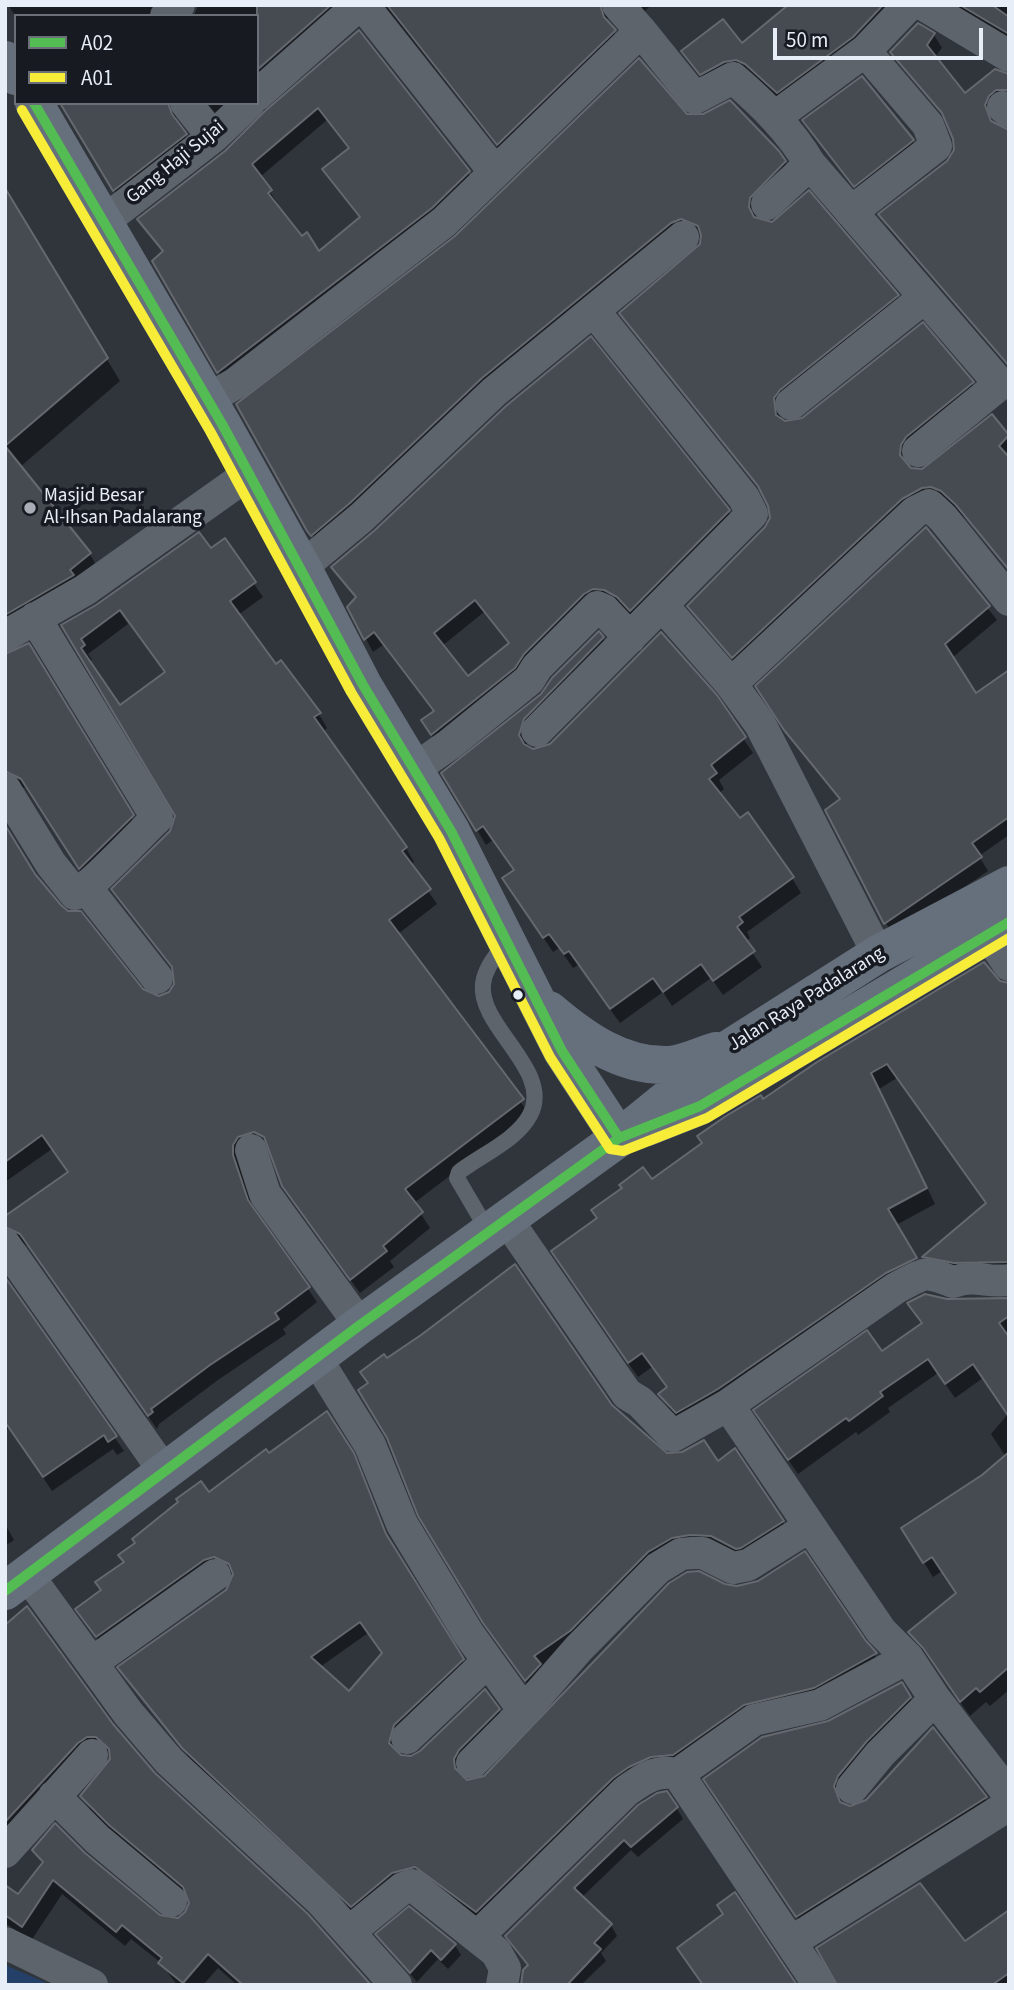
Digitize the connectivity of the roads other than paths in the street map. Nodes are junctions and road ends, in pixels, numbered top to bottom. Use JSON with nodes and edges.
{"nodes":[{"id":1,"x":361,"y":5,"type":"edge"},
{"id":2,"x":618,"y":5,"type":"edge"},
{"id":3,"x":909,"y":5,"type":"edge"},
{"id":4,"x":924,"y":5,"type":"edge"},
{"id":5,"x":641,"y":31,"type":"junction"},
{"id":6,"x":864,"y":51,"type":"junction"},
{"id":7,"x":1009,"y":56,"type":"edge"},
{"id":8,"x":259,"y":93,"type":"edge"},
{"id":9,"x":35,"y":105,"type":"edge"},
{"id":10,"x":188,"y":105,"type":"edge"},
{"id":11,"x":246,"y":105,"type":"edge"},
{"id":12,"x":775,"y":117,"type":"junction"},
{"id":13,"x":213,"y":136,"type":"junction"},
{"id":14,"x":810,"y":164,"type":"junction"},
{"id":15,"x":494,"y":171,"type":"junction"},
{"id":16,"x":767,"y":204,"type":"dead end"},
{"id":17,"x":852,"y":212,"type":"junction"},
{"id":18,"x":103,"y":222,"type":"junction"},
{"id":19,"x":683,"y":237,"type":"dead end"},
{"id":20,"x":925,"y":297,"type":"junction"},
{"id":21,"x":594,"y":311,"type":"junction"},
{"id":22,"x":1004,"y":381,"type":"edge"},
{"id":23,"x":207,"y":400,"type":"junction"},
{"id":24,"x":791,"y":404,"type":"dead end"},
{"id":25,"x":918,"y":450,"type":"dead end"},
{"id":26,"x":250,"y":473,"type":"junction"},
{"id":27,"x":302,"y":568,"type":"junction"},
{"id":28,"x":1009,"y":600,"type":"edge"},
{"id":29,"x":662,"y":605,"type":"junction"},
{"id":30,"x":35,"y":618,"type":"junction"},
{"id":31,"x":5,"y":636,"type":"edge"},
{"id":32,"x":630,"y":638,"type":"junction"},
{"id":33,"x":731,"y":684,"type":"junction"},
{"id":34,"x":537,"y":731,"type":"dead end"},
{"id":35,"x":412,"y":770,"type":"junction"},
{"id":36,"x":5,"y":789,"type":"edge"},
{"id":37,"x":1009,"y":885,"type":"edge"},
{"id":38,"x":88,"y":889,"type":"junction"},
{"id":39,"x":1002,"y":940,"type":"edge"},
{"id":40,"x":506,"y":942,"type":"junction"},
{"id":41,"x":878,"y":954,"type":"junction"},
{"id":42,"x":157,"y":978,"type":"dead end"},
{"id":43,"x":534,"y":998,"type":"junction"},
{"id":44,"x":730,"y":1048,"type":"junction"},
{"id":45,"x":620,"y":1138,"type":"junction"},
{"id":46,"x":251,"y":1150,"type":"dead end"},
{"id":47,"x":497,"y":1224,"type":"junction"},
{"id":48,"x":5,"y":1245,"type":"edge"},
{"id":49,"x":1009,"y":1280,"type":"edge"},
{"id":50,"x":360,"y":1325,"type":"junction"},
{"id":51,"x":316,"y":1358,"type":"junction"},
{"id":52,"x":728,"y":1405,"type":"junction"},
{"id":53,"x":164,"y":1471,"type":"junction"},
{"id":54,"x":809,"y":1527,"type":"junction"},
{"id":55,"x":215,"y":1575,"type":"dead end"},
{"id":56,"x":16,"y":1583,"type":"edge"},
{"id":57,"x":908,"y":1658,"type":"junction"},
{"id":58,"x":93,"y":1662,"type":"junction"},
{"id":59,"x":487,"y":1662,"type":"junction"},
{"id":60,"x":935,"y":1699,"type":"junction"},
{"id":61,"x":524,"y":1711,"type":"junction"},
{"id":62,"x":407,"y":1738,"type":"dead end"},
{"id":63,"x":92,"y":1755,"type":"dead end"},
{"id":64,"x":472,"y":1763,"type":"dead end"},
{"id":65,"x":678,"y":1774,"type":"junction"},
{"id":66,"x":852,"y":1788,"type":"dead end"},
{"id":67,"x":1009,"y":1795,"type":"edge"},
{"id":68,"x":54,"y":1796,"type":"junction"},
{"id":69,"x":1009,"y":1805,"type":"edge"},
{"id":70,"x":5,"y":1852,"type":"edge"},
{"id":71,"x":171,"y":1901,"type":"dead end"},
{"id":72,"x":349,"y":1932,"type":"junction"},
{"id":73,"x":477,"y":1937,"type":"junction"},
{"id":74,"x":791,"y":1942,"type":"junction"},
{"id":75,"x":5,"y":1943,"type":"edge"},
{"id":76,"x":806,"y":1980,"type":"edge"},
{"id":77,"x":92,"y":1985,"type":"edge"},
{"id":78,"x":396,"y":1985,"type":"edge"},
{"id":79,"x":502,"y":1985,"type":"edge"}],
"edges":[{"from":1,"to":8,"type":"street"},
{"from":1,"to":15,"type":"street"},
{"from":2,"to":5,"type":"street"},
{"from":3,"to":6,"type":"street"},
{"from":4,"to":7,"type":"street"},
{"from":5,"to":12,"type":"street"},
{"from":5,"to":15,"type":"street"},
{"from":6,"to":12,"type":"street"},
{"from":6,"to":17,"type":"street"},
{"from":9,"to":18,"type":"highway"},
{"from":10,"to":13,"type":"street"},
{"from":11,"to":13,"type":"street","name":"Gang Haji Sujai"},
{"from":12,"to":14,"type":"street"},
{"from":13,"to":18,"type":"street","name":"Gang Haji Sujai"},
{"from":14,"to":16,"type":"street"},
{"from":14,"to":17,"type":"street"},
{"from":15,"to":23,"type":"street"},
{"from":17,"to":20,"type":"street"},
{"from":18,"to":23,"type":"highway"},
{"from":19,"to":21,"type":"street"},
{"from":20,"to":22,"type":"street"},
{"from":20,"to":24,"type":"street"},
{"from":21,"to":27,"type":"street"},
{"from":21,"to":29,"type":"street"},
{"from":22,"to":25,"type":"street"},
{"from":23,"to":26,"type":"highway"},
{"from":26,"to":27,"type":"highway"},
{"from":26,"to":30,"type":"street"},
{"from":27,"to":35,"type":"highway"},
{"from":28,"to":33,"type":"street"},
{"from":29,"to":32,"type":"street"},
{"from":29,"to":33,"type":"street"},
{"from":30,"to":31,"type":"street"},
{"from":30,"to":38,"type":"street"},
{"from":32,"to":34,"type":"street"},
{"from":32,"to":35,"type":"street"},
{"from":33,"to":41,"type":"street"},
{"from":35,"to":40,"type":"highway"},
{"from":36,"to":38,"type":"street"},
{"from":37,"to":41,"type":"highway","name":"Jalan Raya Padalarang"},
{"from":38,"to":42,"type":"street"},
{"from":39,"to":45,"type":"highway","name":"Jalan Raya Padalarang"},
{"from":40,"to":43,"type":"highway"},
{"from":40,"to":47,"type":"lane"},
{"from":41,"to":44,"type":"highway","name":"Jalan Raya Padalarang"},
{"from":43,"to":44,"type":"highway"},
{"from":43,"to":45,"type":"highway"},
{"from":44,"to":45,"type":"highway","name":"Jalan Raya Padalarang"},
{"from":45,"to":47,"type":"highway","name":"Jalan Raya Padalarang"},
{"from":46,"to":50,"type":"street"},
{"from":47,"to":50,"type":"highway","name":"Jalan Raya Padalarang"},
{"from":47,"to":52,"type":"street"},
{"from":48,"to":53,"type":"street"},
{"from":49,"to":52,"type":"street"},
{"from":50,"to":51,"type":"highway","name":"Jalan Raya Padalarang"},
{"from":51,"to":53,"type":"highway","name":"Jalan Raya Padalarang"},
{"from":51,"to":59,"type":"street"},
{"from":52,"to":54,"type":"street"},
{"from":53,"to":56,"type":"highway","name":"Jalan Raya Padalarang"},
{"from":54,"to":57,"type":"street"},
{"from":54,"to":61,"type":"street"},
{"from":55,"to":58,"type":"street"},
{"from":56,"to":58,"type":"street"},
{"from":57,"to":60,"type":"street"},
{"from":57,"to":65,"type":"street"},
{"from":58,"to":72,"type":"street"},
{"from":59,"to":61,"type":"street"},
{"from":59,"to":62,"type":"street"},
{"from":60,"to":66,"type":"street"},
{"from":60,"to":67,"type":"street"},
{"from":61,"to":64,"type":"street"},
{"from":63,"to":68,"type":"street"},
{"from":65,"to":73,"type":"street"},
{"from":65,"to":74,"type":"street"},
{"from":68,"to":70,"type":"street"},
{"from":68,"to":71,"type":"street"},
{"from":69,"to":74,"type":"street"},
{"from":72,"to":73,"type":"street"},
{"from":72,"to":78,"type":"street"},
{"from":73,"to":79,"type":"street"},
{"from":74,"to":76,"type":"street"},
{"from":75,"to":77,"type":"street"}]}
